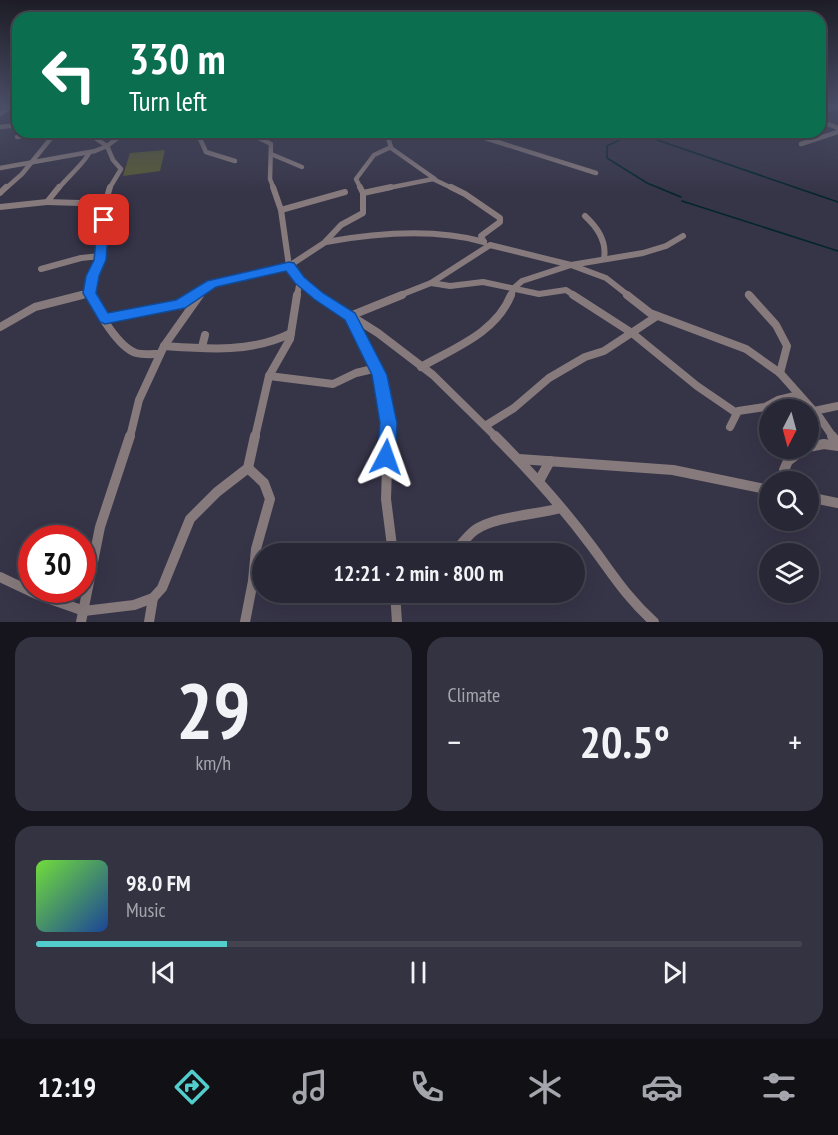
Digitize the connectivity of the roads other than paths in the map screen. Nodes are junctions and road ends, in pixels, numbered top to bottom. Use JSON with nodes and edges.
{"nodes":[{"id":1,"x":51,"y":138,"type":"edge"},
{"id":2,"x":94,"y":138,"type":"edge"},
{"id":3,"x":118,"y":138,"type":"edge"},
{"id":4,"x":200,"y":138,"type":"edge"},
{"id":5,"x":261,"y":138,"type":"edge"},
{"id":6,"x":388,"y":138,"type":"edge"},
{"id":7,"x":485,"y":138,"type":"edge"},
{"id":8,"x":817,"y":138,"type":"edge"},
{"id":9,"x":801,"y":144,"type":"dead end"},
{"id":10,"x":107,"y":146,"type":"junction"},
{"id":11,"x":391,"y":148,"type":"junction"},
{"id":12,"x":89,"y":153,"type":"junction"},
{"id":13,"x":271,"y":154,"type":"junction"},
{"id":14,"x":235,"y":161,"type":"dead end"},
{"id":15,"x":32,"y":163,"type":"junction"},
{"id":16,"x":302,"y":167,"type":"dead end"},
{"id":17,"x":0,"y":168,"type":"edge"},
{"id":18,"x":352,"y":172,"type":"dead end"},
{"id":19,"x":596,"y":173,"type":"dead end"},
{"id":20,"x":356,"y":179,"type":"junction"},
{"id":21,"x":435,"y":179,"type":"junction"},
{"id":22,"x":345,"y":192,"type":"dead end"},
{"id":23,"x":0,"y":193,"type":"edge"},
{"id":24,"x":363,"y":193,"type":"junction"},
{"id":25,"x":105,"y":200,"type":"junction"},
{"id":26,"x":47,"y":202,"type":"junction"},
{"id":27,"x":0,"y":207,"type":"edge"},
{"id":28,"x":281,"y":210,"type":"junction"},
{"id":29,"x":585,"y":216,"type":"dead end"},
{"id":30,"x":683,"y":236,"type":"dead end"},
{"id":31,"x":324,"y":243,"type":"junction"},
{"id":32,"x":487,"y":244,"type":"junction"},
{"id":33,"x":101,"y":253,"type":"junction"},
{"id":34,"x":604,"y":258,"type":"junction"},
{"id":35,"x":289,"y":266,"type":"junction"},
{"id":36,"x":571,"y":266,"type":"junction"},
{"id":37,"x":41,"y":269,"type":"dead end"},
{"id":38,"x":300,"y":280,"type":"junction"},
{"id":39,"x":431,"y":283,"type":"junction"},
{"id":40,"x":514,"y":288,"type":"junction"},
{"id":41,"x":89,"y":293,"type":"junction"},
{"id":42,"x":198,"y":293,"type":"junction"},
{"id":43,"x":748,"y":294,"type":"dead end"},
{"id":44,"x":192,"y":303,"type":"junction"},
{"id":45,"x":180,"y":304,"type":"junction"},
{"id":46,"x":350,"y":316,"type":"junction"},
{"id":47,"x":657,"y":316,"type":"junction"},
{"id":48,"x":105,"y":319,"type":"junction"},
{"id":49,"x":1,"y":324,"type":"edge"},
{"id":50,"x":291,"y":333,"type":"junction"},
{"id":51,"x":632,"y":333,"type":"junction"},
{"id":52,"x":205,"y":335,"type":"dead end"},
{"id":53,"x":202,"y":346,"type":"junction"},
{"id":54,"x":162,"y":350,"type":"junction"},
{"id":55,"x":421,"y":367,"type":"junction"},
{"id":56,"x":377,"y":368,"type":"junction"},
{"id":57,"x":780,"y":373,"type":"junction"},
{"id":58,"x":269,"y":376,"type":"junction"},
{"id":59,"x":799,"y":395,"type":"junction"},
{"id":60,"x":803,"y":399,"type":"edge"},
{"id":61,"x":838,"y":406,"type":"edge"},
{"id":62,"x":819,"y":410,"type":"edge"},
{"id":63,"x":735,"y":412,"type":"junction"},
{"id":64,"x":819,"y":418,"type":"edge"},
{"id":65,"x":485,"y":426,"type":"junction"},
{"id":66,"x":730,"y":427,"type":"dead end"},
{"id":67,"x":819,"y":445,"type":"edge"},
{"id":68,"x":838,"y":445,"type":"edge"},
{"id":69,"x":519,"y":459,"type":"junction"},
{"id":70,"x":550,"y":461,"type":"junction"},
{"id":71,"x":248,"y":468,"type":"junction"},
{"id":72,"x":539,"y":481,"type":"junction"},
{"id":73,"x":759,"y":488,"type":"edge"},
{"id":74,"x":819,"y":499,"type":"edge"},
{"id":75,"x":838,"y":503,"type":"edge"},
{"id":76,"x":561,"y":508,"type":"junction"},
{"id":77,"x":392,"y":543,"type":"edge"},
{"id":78,"x":463,"y":543,"type":"edge"},
{"id":79,"x":0,"y":577,"type":"edge"},
{"id":80,"x":153,"y":598,"type":"junction"},
{"id":81,"x":396,"y":603,"type":"edge"},
{"id":82,"x":82,"y":616,"type":"edge"},
{"id":83,"x":149,"y":622,"type":"edge"},
{"id":84,"x":245,"y":622,"type":"edge"},
{"id":85,"x":397,"y":622,"type":"edge"},
{"id":86,"x":654,"y":622,"type":"edge"}],
"edges":[{"from":1,"to":15,"type":"street"},
{"from":2,"to":10,"type":"street"},
{"from":3,"to":10,"type":"street"},
{"from":4,"to":14,"type":"street"},
{"from":5,"to":13,"type":"street"},
{"from":6,"to":11,"type":"street"},
{"from":7,"to":19,"type":"street"},
{"from":8,"to":9,"type":"street"},
{"from":10,"to":12,"type":"street"},
{"from":10,"to":25,"type":"street"},
{"from":11,"to":20,"type":"street"},
{"from":11,"to":21,"type":"street"},
{"from":12,"to":15,"type":"street"},
{"from":12,"to":26,"type":"street"},
{"from":13,"to":16,"type":"street"},
{"from":13,"to":28,"type":"street"},
{"from":15,"to":17,"type":"street"},
{"from":15,"to":23,"type":"street"},
{"from":18,"to":20,"type":"street"},
{"from":20,"to":24,"type":"street"},
{"from":21,"to":24,"type":"street"},
{"from":21,"to":32,"type":"street"},
{"from":22,"to":28,"type":"street"},
{"from":24,"to":31,"type":"street"},
{"from":25,"to":26,"type":"street"},
{"from":25,"to":33,"type":"street"},
{"from":26,"to":27,"type":"street"},
{"from":28,"to":35,"type":"street"},
{"from":29,"to":34,"type":"street"},
{"from":30,"to":34,"type":"street"},
{"from":31,"to":32,"type":"street"},
{"from":31,"to":35,"type":"street"},
{"from":32,"to":36,"type":"street"},
{"from":32,"to":39,"type":"street"},
{"from":33,"to":37,"type":"street"},
{"from":33,"to":41,"type":"street"},
{"from":34,"to":36,"type":"street"},
{"from":35,"to":38,"type":"street"},
{"from":35,"to":42,"type":"street"},
{"from":36,"to":40,"type":"street"},
{"from":36,"to":47,"type":"street"},
{"from":38,"to":46,"type":"street"},
{"from":38,"to":50,"type":"street"},
{"from":39,"to":40,"type":"street"},
{"from":39,"to":46,"type":"street"},
{"from":40,"to":51,"type":"street"},
{"from":40,"to":55,"type":"street"},
{"from":41,"to":48,"type":"street"},
{"from":41,"to":49,"type":"street"},
{"from":42,"to":44,"type":"street"},
{"from":42,"to":45,"type":"street"},
{"from":43,"to":57,"type":"street"},
{"from":44,"to":45,"type":"street"},
{"from":44,"to":54,"type":"street"},
{"from":45,"to":48,"type":"street"},
{"from":46,"to":55,"type":"street"},
{"from":46,"to":56,"type":"street"},
{"from":47,"to":51,"type":"street"},
{"from":47,"to":57,"type":"street"},
{"from":48,"to":54,"type":"street"},
{"from":50,"to":53,"type":"street"},
{"from":50,"to":58,"type":"street"},
{"from":51,"to":63,"type":"street"},
{"from":51,"to":65,"type":"street"},
{"from":52,"to":53,"type":"street"},
{"from":53,"to":54,"type":"street"},
{"from":54,"to":82,"type":"street"},
{"from":55,"to":65,"type":"street"},
{"from":56,"to":58,"type":"street"},
{"from":56,"to":77,"type":"street"},
{"from":57,"to":59,"type":"street"},
{"from":58,"to":71,"type":"street"},
{"from":59,"to":60,"type":"street"},
{"from":59,"to":63,"type":"street"},
{"from":61,"to":62,"type":"street"},
{"from":63,"to":66,"type":"street"},
{"from":64,"to":68,"type":"street"},
{"from":65,"to":69,"type":"street"},
{"from":67,"to":68,"type":"street"},
{"from":69,"to":70,"type":"street"},
{"from":69,"to":72,"type":"street"},
{"from":70,"to":72,"type":"street"},
{"from":70,"to":73,"type":"street"},
{"from":71,"to":80,"type":"street"},
{"from":71,"to":84,"type":"street"},
{"from":72,"to":76,"type":"street"},
{"from":74,"to":75,"type":"street"},
{"from":76,"to":78,"type":"street"},
{"from":76,"to":86,"type":"street"},
{"from":79,"to":82,"type":"street"},
{"from":80,"to":82,"type":"street"},
{"from":80,"to":83,"type":"street"},
{"from":81,"to":85,"type":"street"}]}
